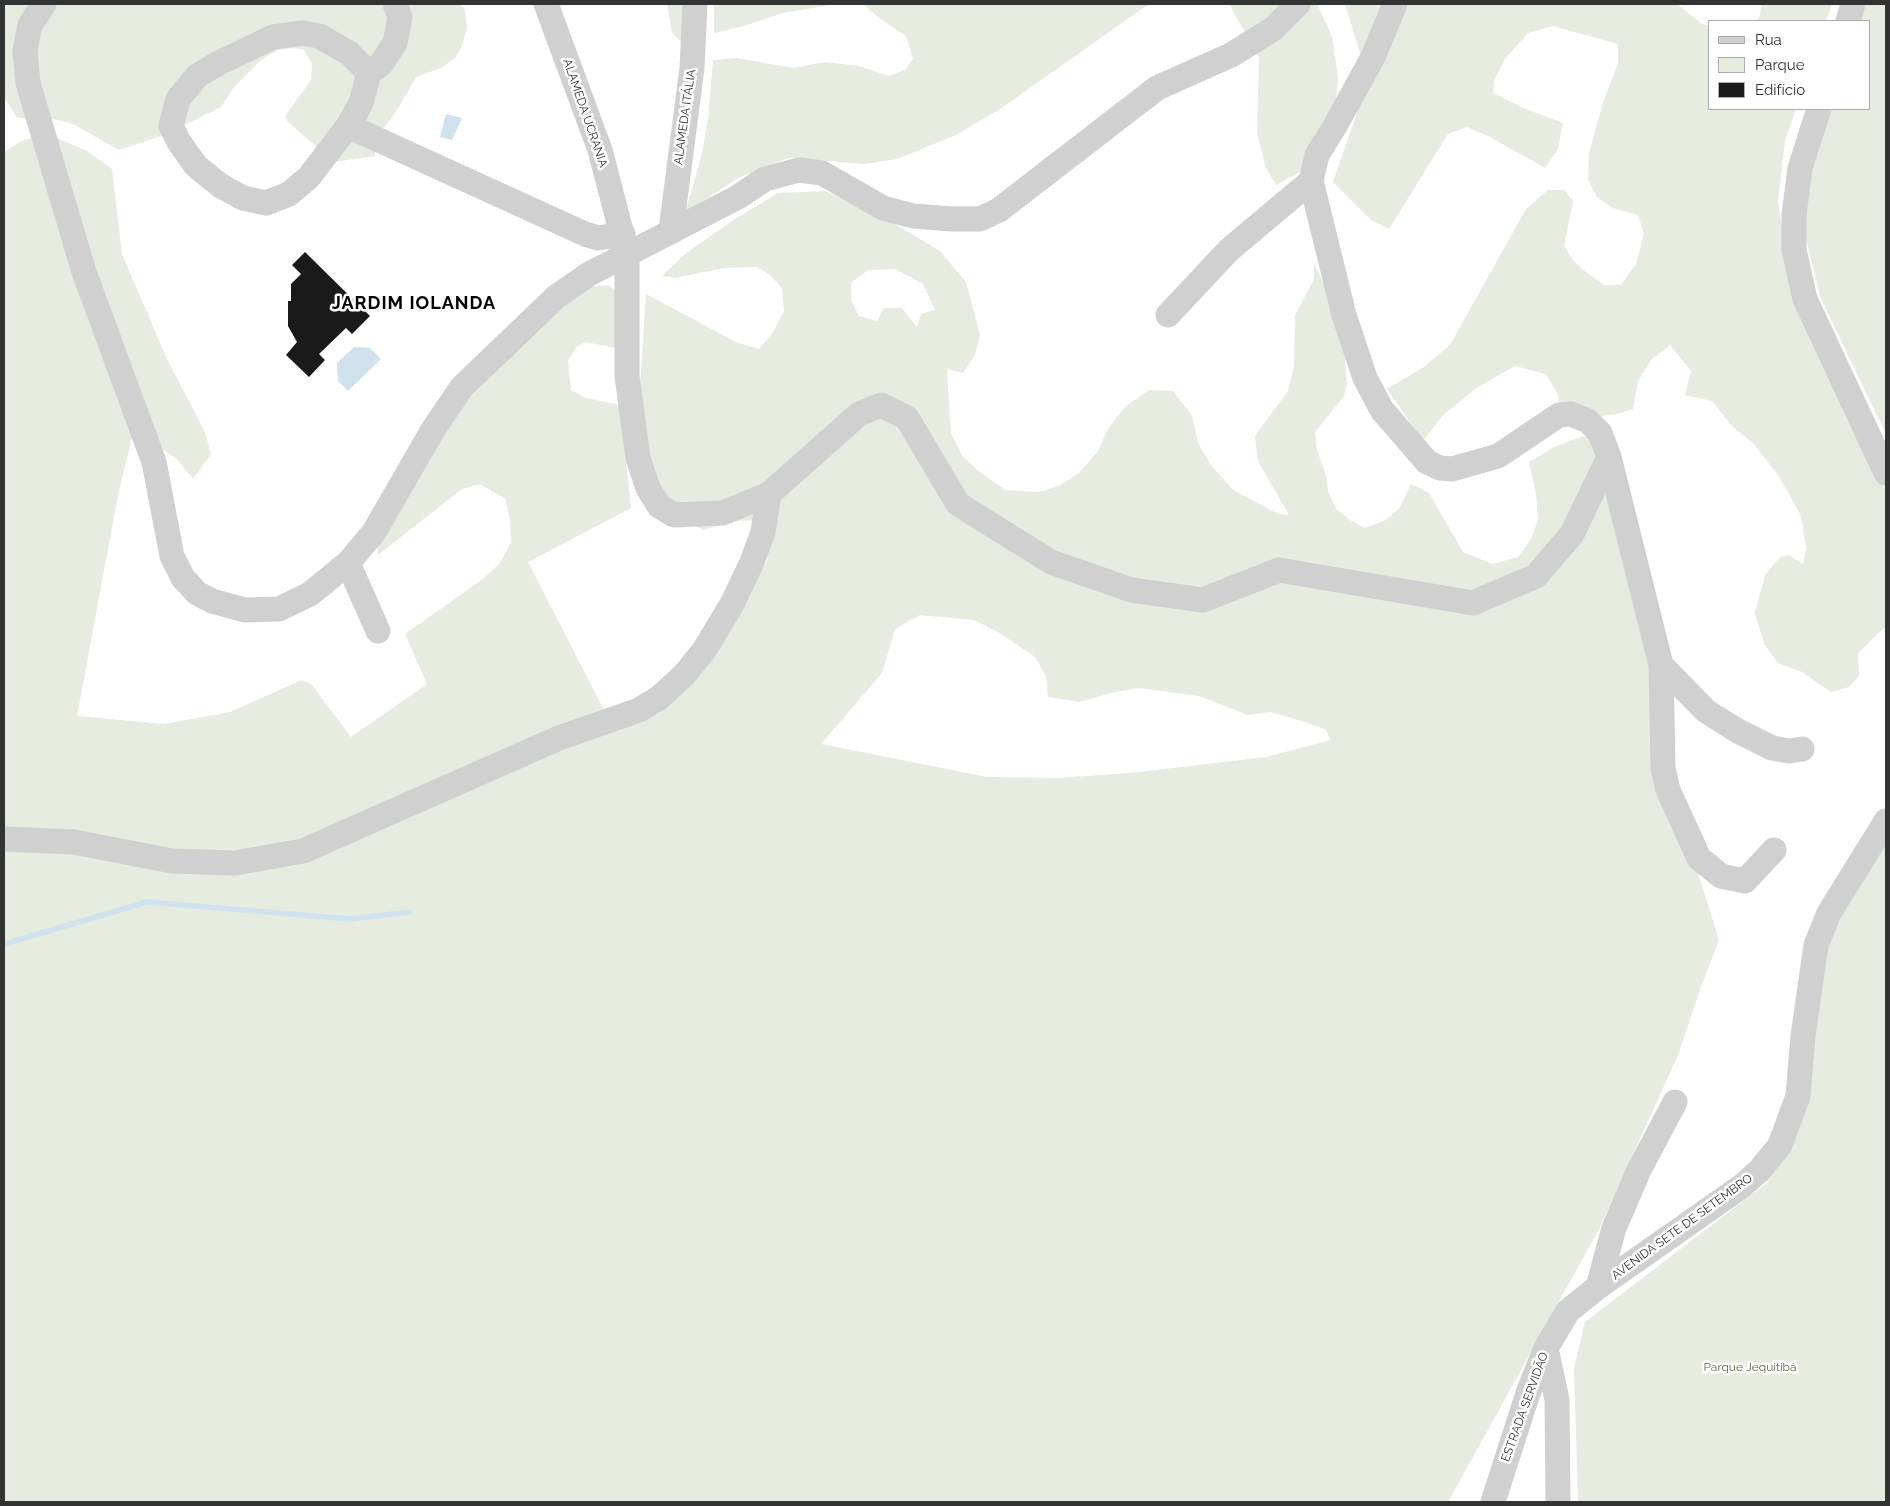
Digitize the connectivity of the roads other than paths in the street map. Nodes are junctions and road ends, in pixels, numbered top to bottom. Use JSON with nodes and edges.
{"nodes":[{"id":1,"x":44,"y":4,"type":"edge"},
{"id":2,"x":394,"y":4,"type":"edge"},
{"id":3,"x":546,"y":4,"type":"edge"},
{"id":4,"x":695,"y":4,"type":"edge"},
{"id":5,"x":1298,"y":4,"type":"edge"},
{"id":6,"x":1395,"y":4,"type":"edge"},
{"id":7,"x":1853,"y":4,"type":"edge"},
{"id":8,"x":1848,"y":20,"type":"edge"},
{"id":9,"x":369,"y":73,"type":"junction"},
{"id":10,"x":1819,"y":110,"type":"edge"},
{"id":11,"x":348,"y":126,"type":"junction"},
{"id":12,"x":1311,"y":181,"type":"junction"},
{"id":13,"x":671,"y":230,"type":"junction"},
{"id":14,"x":625,"y":244,"type":"junction"},
{"id":15,"x":1168,"y":315,"type":"dead end"},
{"id":16,"x":1608,"y":457,"type":"junction"},
{"id":17,"x":1886,"y":473,"type":"edge"},
{"id":18,"x":769,"y":494,"type":"junction"},
{"id":19,"x":348,"y":563,"type":"junction"},
{"id":20,"x":378,"y":631,"type":"dead end"},
{"id":21,"x":1661,"y":665,"type":"junction"},
{"id":22,"x":1802,"y":749,"type":"dead end"},
{"id":23,"x":1886,"y":821,"type":"edge"},
{"id":24,"x":4,"y":839,"type":"edge"},
{"id":25,"x":1774,"y":850,"type":"dead end"},
{"id":26,"x":1675,"y":1102,"type":"dead end"},
{"id":27,"x":1593,"y":1291,"type":"junction"},
{"id":28,"x":1546,"y":1348,"type":"junction"},
{"id":29,"x":1493,"y":1502,"type":"edge"},
{"id":30,"x":1558,"y":1502,"type":"edge"}],
"edges":[{"from":1,"to":19,"type":"street"},
{"from":2,"to":9,"type":"street"},
{"from":3,"to":14,"type":"street","name":"ALAMEDA UCRANIA"},
{"from":4,"to":13,"type":"street","name":"ALAMEDA ITÁLIA"},
{"from":5,"to":13,"type":"street"},
{"from":6,"to":12,"type":"street"},
{"from":7,"to":8,"type":"street"},
{"from":9,"to":11,"type":"street"},
{"from":9,"to":11,"type":"street"},
{"from":10,"to":17,"type":"street"},
{"from":11,"to":14,"type":"street"},
{"from":12,"to":15,"type":"street"},
{"from":12,"to":16,"type":"street"},
{"from":13,"to":14,"type":"street"},
{"from":14,"to":18,"type":"street","name":"ALAMEDA UCRANIA"},
{"from":14,"to":19,"type":"street"},
{"from":16,"to":18,"type":"street","name":"ALAMEDA UCRANIA"},
{"from":16,"to":21,"type":"street"},
{"from":18,"to":24,"type":"street"},
{"from":19,"to":20,"type":"street"},
{"from":21,"to":22,"type":"street"},
{"from":21,"to":25,"type":"street"},
{"from":23,"to":27,"type":"street","name":"AVENIDA SETE DE SETEMBRO"},
{"from":26,"to":27,"type":"street"},
{"from":27,"to":28,"type":"street","name":"ESTRADA SERVIDÃO"},
{"from":28,"to":29,"type":"street","name":"ESTRADA SERVIDÃO"},
{"from":28,"to":30,"type":"street"}]}
